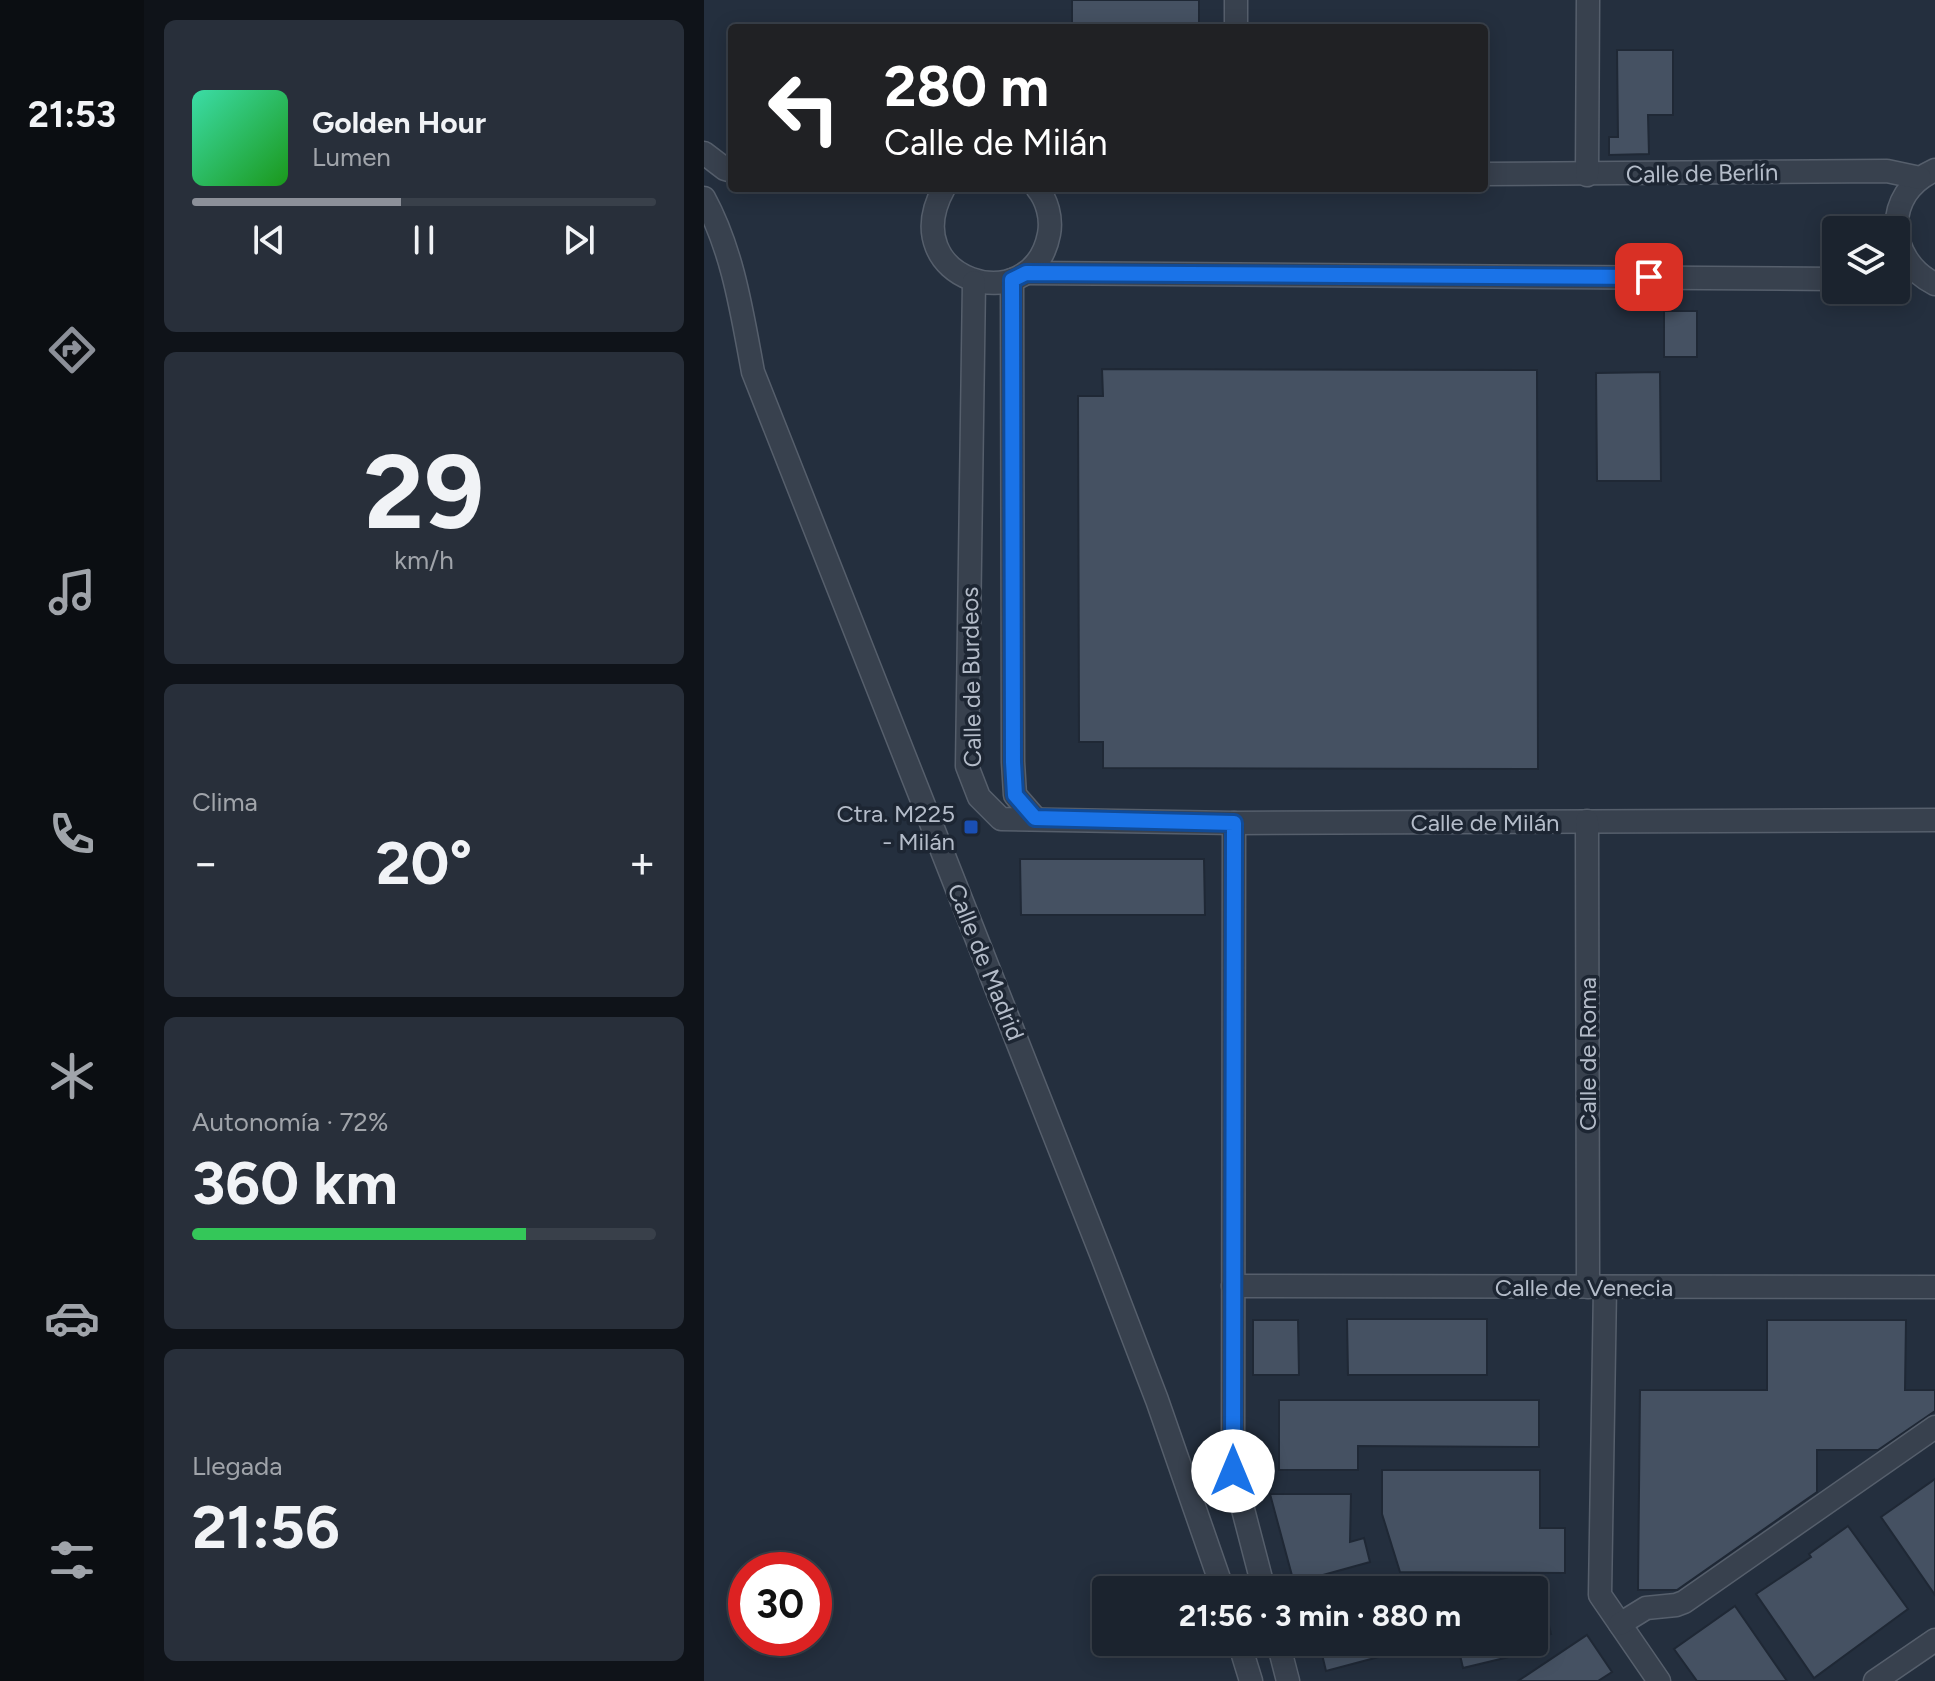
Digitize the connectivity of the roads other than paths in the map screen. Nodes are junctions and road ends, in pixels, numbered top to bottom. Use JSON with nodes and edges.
{"nodes":[{"id":1,"x":1236,"y":0,"type":"edge"},
{"id":2,"x":1588,"y":0,"type":"edge"},
{"id":3,"x":1236,"y":24,"type":"edge"},
{"id":4,"x":704,"y":153,"type":"edge"},
{"id":5,"x":728,"y":170,"type":"edge"},
{"id":6,"x":1488,"y":174,"type":"edge"},
{"id":7,"x":1928,"y":174,"type":"edge"},
{"id":8,"x":1587,"y":175,"type":"junction"},
{"id":9,"x":942,"y":192,"type":"edge"},
{"id":10,"x":1039,"y":192,"type":"edge"},
{"id":11,"x":704,"y":198,"type":"edge"},
{"id":12,"x":1019,"y":277,"type":"junction"},
{"id":13,"x":1822,"y":279,"type":"edge"},
{"id":14,"x":1929,"y":281,"type":"edge"},
{"id":15,"x":974,"y":282,"type":"junction"},
{"id":16,"x":1035,"y":818,"type":"junction"},
{"id":17,"x":1935,"y":820,"type":"edge"},
{"id":18,"x":1587,"y":821,"type":"junction"},
{"id":19,"x":1234,"y":823,"type":"junction"},
{"id":20,"x":1233,"y":1286,"type":"junction"},
{"id":21,"x":1596,"y":1287,"type":"junction"},
{"id":22,"x":1935,"y":1287,"type":"edge"},
{"id":23,"x":1935,"y":1427,"type":"edge"},
{"id":24,"x":1218,"y":1576,"type":"edge"},
{"id":25,"x":1260,"y":1576,"type":"edge"},
{"id":26,"x":1620,"y":1624,"type":"junction"},
{"id":27,"x":1935,"y":1640,"type":"edge"},
{"id":28,"x":1243,"y":1656,"type":"edge"},
{"id":29,"x":1282,"y":1656,"type":"edge"},
{"id":30,"x":1251,"y":1681,"type":"edge"},
{"id":31,"x":1288,"y":1681,"type":"edge"},
{"id":32,"x":1659,"y":1681,"type":"edge"},
{"id":33,"x":1875,"y":1681,"type":"edge"}],
"edges":[{"from":1,"to":3,"type":"street"},
{"from":2,"to":8,"type":"street"},
{"from":4,"to":5,"type":"street"},
{"from":6,"to":8,"type":"street","name":"Calle de Berlín"},
{"from":7,"to":8,"type":"street","name":"Calle de Berlín"},
{"from":7,"to":14,"type":"street"},
{"from":9,"to":15,"type":"street"},
{"from":10,"to":12,"type":"street"},
{"from":11,"to":24,"type":"street","name":"Calle de Madrid"},
{"from":12,"to":13,"type":"street"},
{"from":12,"to":15,"type":"street"},
{"from":12,"to":16,"type":"street","name":"Calle de Burdeos"},
{"from":15,"to":16,"type":"street","name":"Calle de Burdeos"},
{"from":16,"to":19,"type":"street","name":"Calle de Milán"},
{"from":17,"to":18,"type":"street","name":"Calle de Milán"},
{"from":18,"to":19,"type":"street","name":"Calle de Milán"},
{"from":18,"to":21,"type":"street","name":"Calle de Roma"},
{"from":19,"to":20,"type":"street"},
{"from":20,"to":21,"type":"street","name":"Calle de Venecia"},
{"from":20,"to":25,"type":"street"},
{"from":21,"to":22,"type":"street","name":"Calle de Venecia"},
{"from":21,"to":26,"type":"street","name":"Calle de Roma"},
{"from":23,"to":26,"type":"street"},
{"from":26,"to":32,"type":"street","name":"Calle de Roma"},
{"from":27,"to":33,"type":"street"},
{"from":28,"to":30,"type":"street"},
{"from":29,"to":31,"type":"street"}]}
